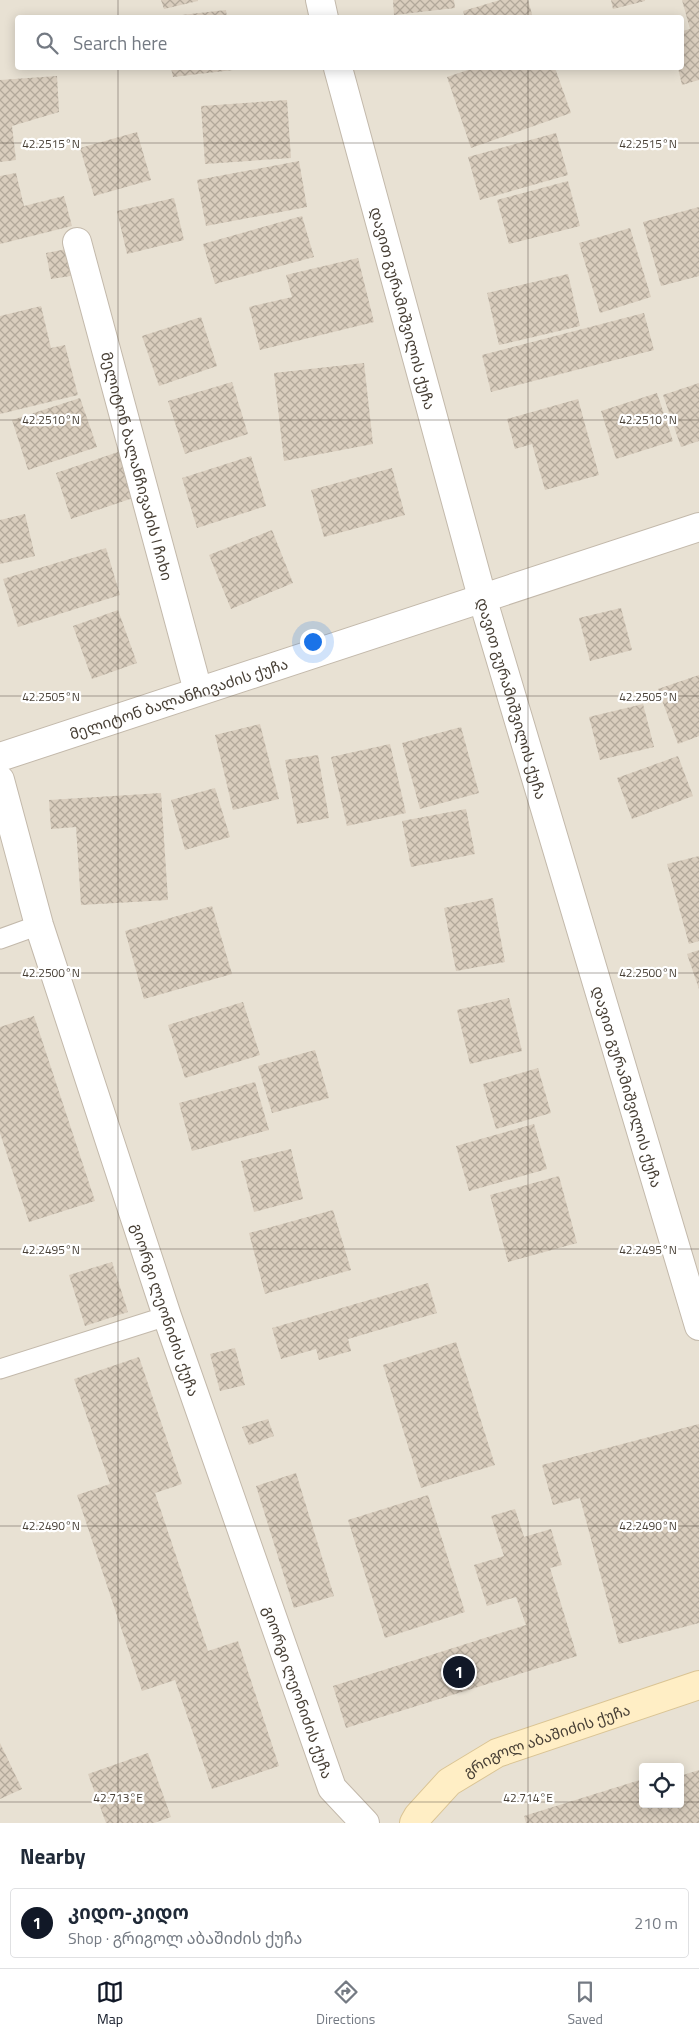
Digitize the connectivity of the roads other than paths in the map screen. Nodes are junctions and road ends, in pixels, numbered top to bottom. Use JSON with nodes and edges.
{"nodes":[{"id":1,"x":320,"y":0,"type":"edge"},
{"id":2,"x":323,"y":15,"type":"edge"},
{"id":3,"x":339,"y":70,"type":"edge"},
{"id":4,"x":77,"y":242,"type":"dead end"},
{"id":5,"x":699,"y":527,"type":"edge"},
{"id":6,"x":482,"y":597,"type":"junction"},
{"id":7,"x":198,"y":691,"type":"junction"},
{"id":8,"x":0,"y":757,"type":"edge"},
{"id":9,"x":0,"y":780,"type":"edge"},
{"id":10,"x":40,"y":925,"type":"junction"},
{"id":11,"x":0,"y":938,"type":"edge"},
{"id":12,"x":167,"y":1316,"type":"junction"},
{"id":13,"x":699,"y":1326,"type":"edge"},
{"id":14,"x":0,"y":1369,"type":"edge"},
{"id":15,"x":699,"y":1685,"type":"edge"},
{"id":16,"x":365,"y":1823,"type":"edge"},
{"id":17,"x":414,"y":1823,"type":"edge"}],
"edges":[{"from":1,"to":2,"type":"street"},
{"from":3,"to":6,"type":"street","name":"დავით გურამიშვილის ქუჩა"},
{"from":4,"to":7,"type":"street","name":"მელიტონ ბალანჩივაძის I ჩიხი"},
{"from":5,"to":6,"type":"street","name":"მელიტონ ბალანჩივაძის ქუჩა"},
{"from":6,"to":7,"type":"street","name":"მელიტონ ბალანჩივაძის ქუჩა"},
{"from":6,"to":13,"type":"street","name":"დავით გურამიშვილის ქუჩა"},
{"from":7,"to":8,"type":"street","name":"მელიტონ ბალანჩივაძის ქუჩა"},
{"from":9,"to":10,"type":"street","name":"გიორგი ლეონიძის ქუჩა"},
{"from":10,"to":11,"type":"lane"},
{"from":10,"to":12,"type":"street","name":"გიორგი ლეონიძის ქუჩა"},
{"from":12,"to":14,"type":"lane"},
{"from":12,"to":16,"type":"street","name":"გიორგი ლეონიძის ქუჩა"},
{"from":15,"to":17,"type":"street","name":"გრიგოლ აბაშიძის ქუჩა"}]}
